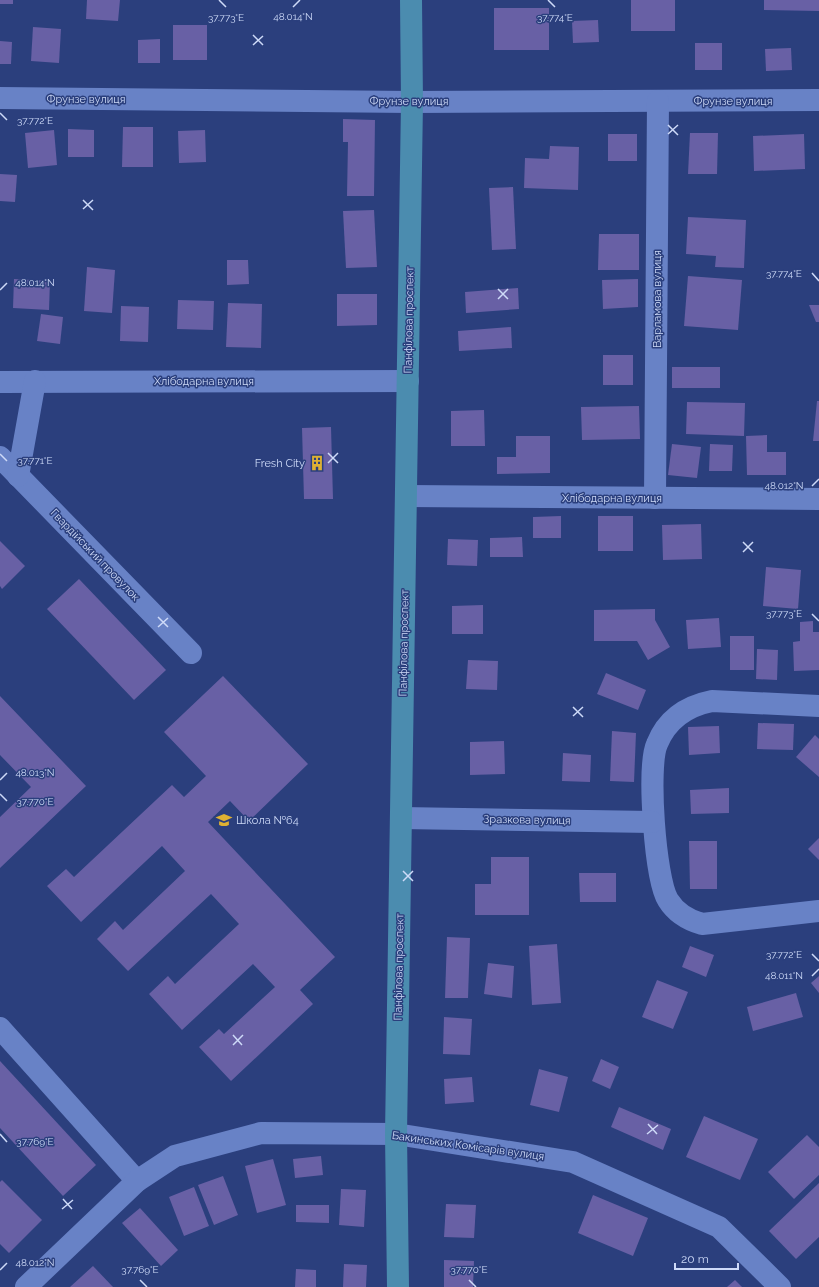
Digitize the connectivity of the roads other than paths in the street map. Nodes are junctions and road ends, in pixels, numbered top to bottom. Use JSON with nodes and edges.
{"nodes":[{"id":1,"x":411,"y":0,"type":"edge"},
{"id":2,"x":0,"y":98,"type":"edge"},
{"id":3,"x":819,"y":100,"type":"edge"},
{"id":4,"x":658,"y":101,"type":"junction"},
{"id":5,"x":412,"y":102,"type":"junction"},
{"id":6,"x":35,"y":381,"type":"junction"},
{"id":7,"x":408,"y":381,"type":"junction"},
{"id":8,"x":0,"y":382,"type":"edge"},
{"id":9,"x":0,"y":457,"type":"edge"},
{"id":10,"x":18,"y":476,"type":"junction"},
{"id":11,"x":406,"y":496,"type":"junction"},
{"id":12,"x":655,"y":498,"type":"junction"},
{"id":13,"x":819,"y":499,"type":"edge"},
{"id":14,"x":191,"y":653,"type":"dead end"},
{"id":15,"x":819,"y":706,"type":"edge"},
{"id":16,"x":401,"y":818,"type":"junction"},
{"id":17,"x":652,"y":822,"type":"junction"},
{"id":18,"x":819,"y":912,"type":"edge"},
{"id":19,"x":0,"y":1028,"type":"edge"},
{"id":20,"x":396,"y":1134,"type":"junction"},
{"id":21,"x":137,"y":1181,"type":"junction"},
{"id":22,"x":26,"y":1287,"type":"edge"},
{"id":23,"x":398,"y":1287,"type":"edge"},
{"id":24,"x":780,"y":1287,"type":"edge"}],
"edges":[{"from":1,"to":5,"type":"main road","name":"Панфілова проспект"},
{"from":2,"to":5,"type":"street","name":"Фрунзе вулиця"},
{"from":3,"to":4,"type":"street","name":"Фрунзе вулиця"},
{"from":4,"to":5,"type":"street","name":"Фрунзе вулиця"},
{"from":4,"to":12,"type":"street","name":"Варламова вулиця"},
{"from":5,"to":7,"type":"main road","name":"Панфілова проспект"},
{"from":6,"to":7,"type":"street","name":"Хлібодарна вулиця"},
{"from":6,"to":8,"type":"street","name":"Хлібодарна вулиця"},
{"from":6,"to":10,"type":"street"},
{"from":7,"to":11,"type":"main road","name":"Панфілова проспект"},
{"from":9,"to":10,"type":"street","name":"Гвардійський провулок"},
{"from":10,"to":14,"type":"street","name":"Гвардійський провулок"},
{"from":11,"to":12,"type":"street","name":"Хлібодарна вулиця"},
{"from":11,"to":16,"type":"main road","name":"Панфілова проспект"},
{"from":12,"to":13,"type":"street","name":"Хлібодарна вулиця"},
{"from":15,"to":17,"type":"street"},
{"from":16,"to":17,"type":"street","name":"Зразкова вулиця"},
{"from":16,"to":20,"type":"main road","name":"Панфілова проспект"},
{"from":17,"to":18,"type":"street"},
{"from":19,"to":21,"type":"street"},
{"from":20,"to":21,"type":"street","name":"Бакинських Комісарів вулиця"},
{"from":20,"to":23,"type":"main road","name":"Панфілова проспект"},
{"from":20,"to":24,"type":"street","name":"Бакинських Комісарів вулиця"},
{"from":21,"to":22,"type":"street","name":"Бакинських Комісарів вулиця"}]}
